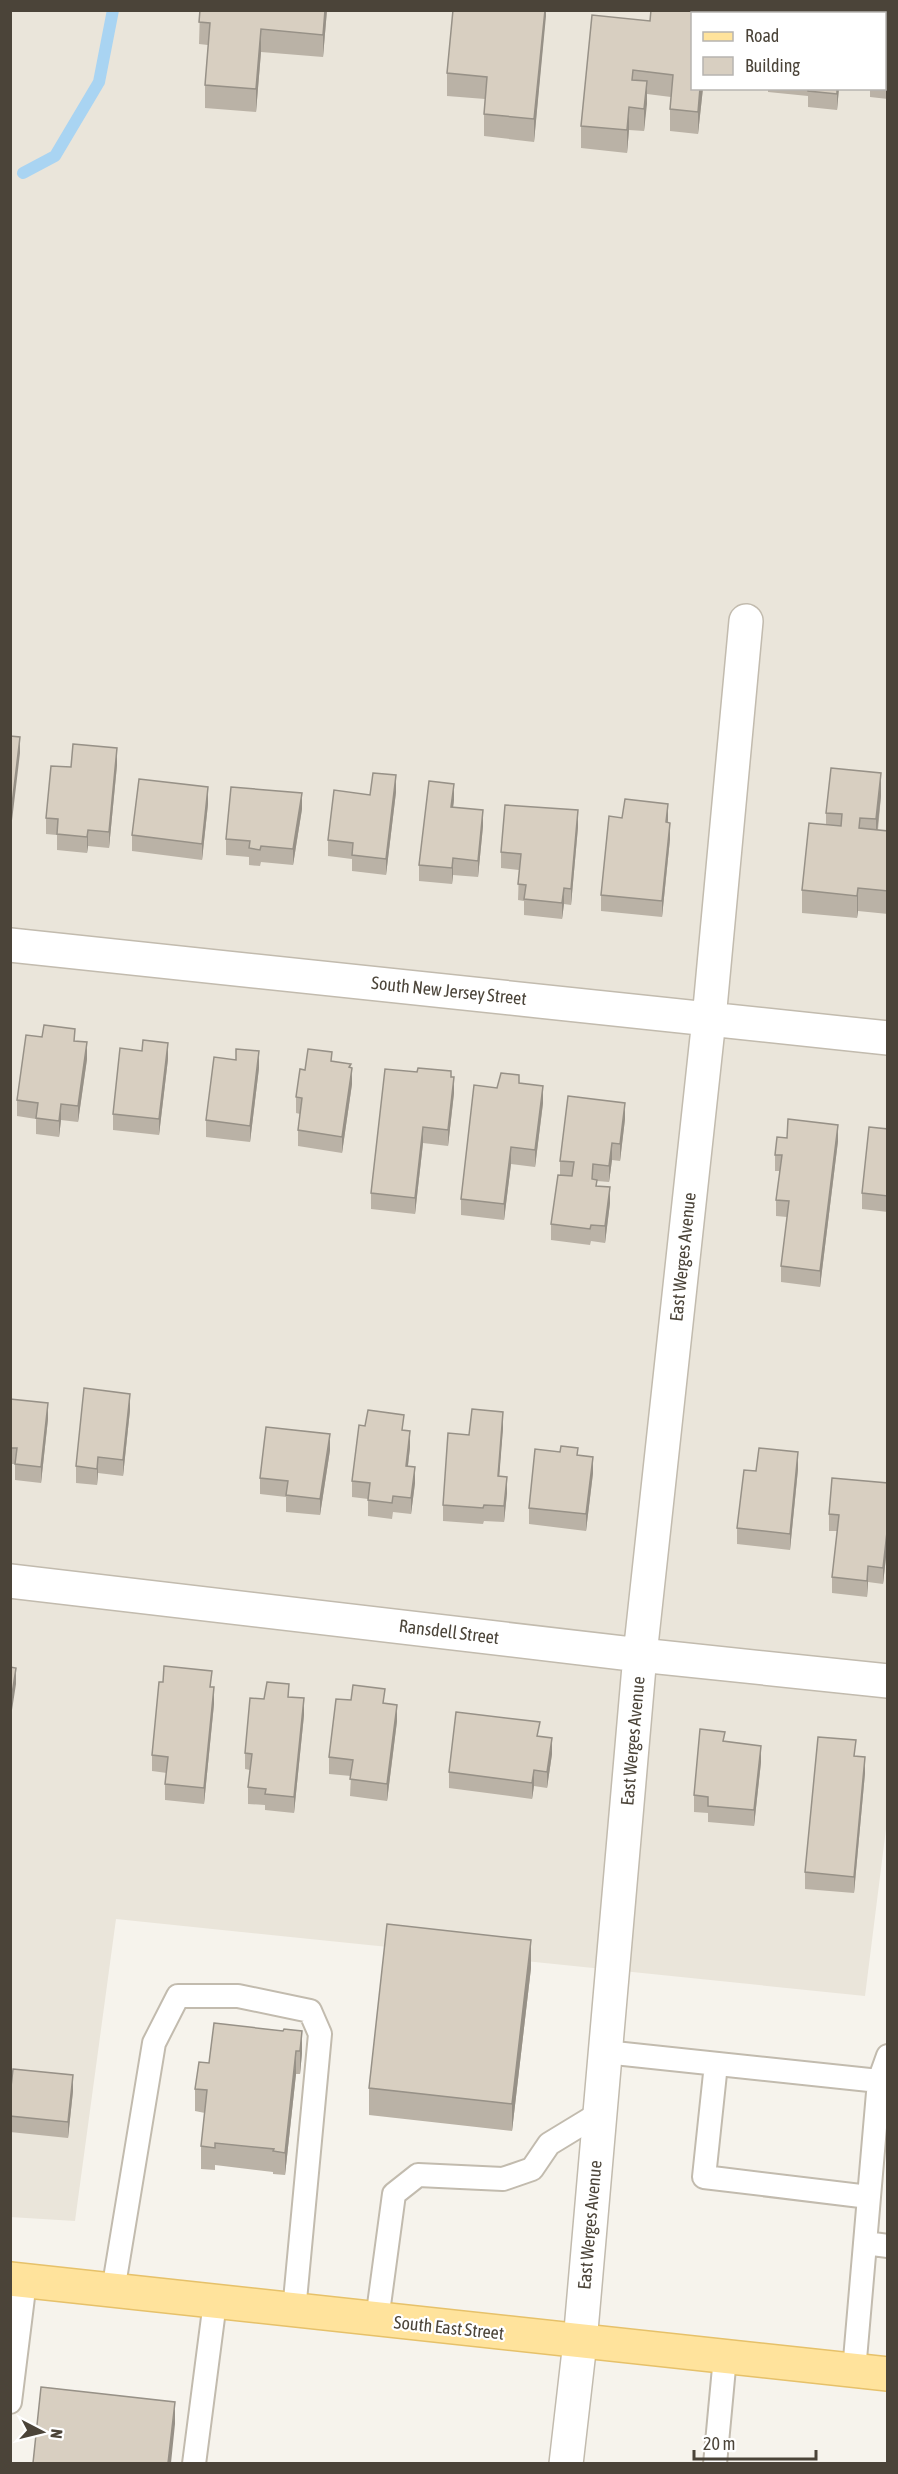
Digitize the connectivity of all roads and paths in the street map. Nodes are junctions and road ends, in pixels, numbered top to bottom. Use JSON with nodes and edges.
{"nodes":[{"id":1,"x":746,"y":621,"type":"dead end"},
{"id":2,"x":10,"y":945,"type":"edge"},
{"id":3,"x":709,"y":1019,"type":"junction"},
{"id":4,"x":888,"y":1038,"type":"edge"},
{"id":5,"x":10,"y":1581,"type":"edge"},
{"id":6,"x":640,"y":1655,"type":"junction"},
{"id":7,"x":888,"y":1681,"type":"edge"},
{"id":8,"x":605,"y":2052,"type":"junction"},
{"id":9,"x":888,"y":2056,"type":"edge"},
{"id":10,"x":716,"y":2064,"type":"junction"},
{"id":11,"x":879,"y":2081,"type":"junction"},
{"id":12,"x":600,"y":2113,"type":"junction"},
{"id":13,"x":869,"y":2197,"type":"junction"},
{"id":14,"x":876,"y":2245,"type":"edge"},
{"id":15,"x":18,"y":2280,"type":"edge"},
{"id":16,"x":113,"y":2290,"type":"junction"},
{"id":17,"x":215,"y":2302,"type":"junction"},
{"id":18,"x":294,"y":2311,"type":"junction"},
{"id":19,"x":377,"y":2320,"type":"junction"},
{"id":20,"x":580,"y":2342,"type":"junction"},
{"id":21,"x":725,"y":2357,"type":"junction"},
{"id":22,"x":854,"y":2371,"type":"junction"},
{"id":23,"x":888,"y":2374,"type":"edge"},
{"id":24,"x":10,"y":2402,"type":"edge"},
{"id":25,"x":194,"y":2463,"type":"edge"},
{"id":26,"x":566,"y":2463,"type":"edge"},
{"id":27,"x":715,"y":2463,"type":"edge"}],
"edges":[{"from":1,"to":3,"type":"street","name":"East Werges Avenue"},
{"from":2,"to":3,"type":"street","name":"South New Jersey Street"},
{"from":3,"to":4,"type":"street","name":"South New Jersey Street"},
{"from":3,"to":6,"type":"street","name":"East Werges Avenue"},
{"from":5,"to":6,"type":"street","name":"Ransdell Street"},
{"from":6,"to":7,"type":"street","name":"Ransdell Street"},
{"from":6,"to":8,"type":"street","name":"East Werges Avenue"},
{"from":8,"to":10,"type":"lane"},
{"from":8,"to":12,"type":"street","name":"East Werges Avenue"},
{"from":9,"to":11,"type":"lane"},
{"from":10,"to":11,"type":"lane"},
{"from":10,"to":13,"type":"lane"},
{"from":11,"to":13,"type":"lane"},
{"from":12,"to":19,"type":"lane"},
{"from":12,"to":20,"type":"street","name":"East Werges Avenue"},
{"from":13,"to":14,"type":"lane"},
{"from":14,"to":22,"type":"lane"},
{"from":15,"to":16,"type":"main road","name":"South East Street"},
{"from":15,"to":24,"type":"lane"},
{"from":16,"to":17,"type":"main road","name":"South East Street"},
{"from":16,"to":18,"type":"lane"},
{"from":17,"to":18,"type":"main road","name":"South East Street"},
{"from":17,"to":25,"type":"lane"},
{"from":18,"to":19,"type":"main road","name":"South East Street"},
{"from":19,"to":20,"type":"main road","name":"South East Street"},
{"from":20,"to":21,"type":"main road","name":"South East Street"},
{"from":20,"to":26,"type":"street","name":"East Werges Avenue"},
{"from":21,"to":22,"type":"main road","name":"South East Street"},
{"from":21,"to":27,"type":"lane"},
{"from":22,"to":23,"type":"main road","name":"South East Street"}]}
